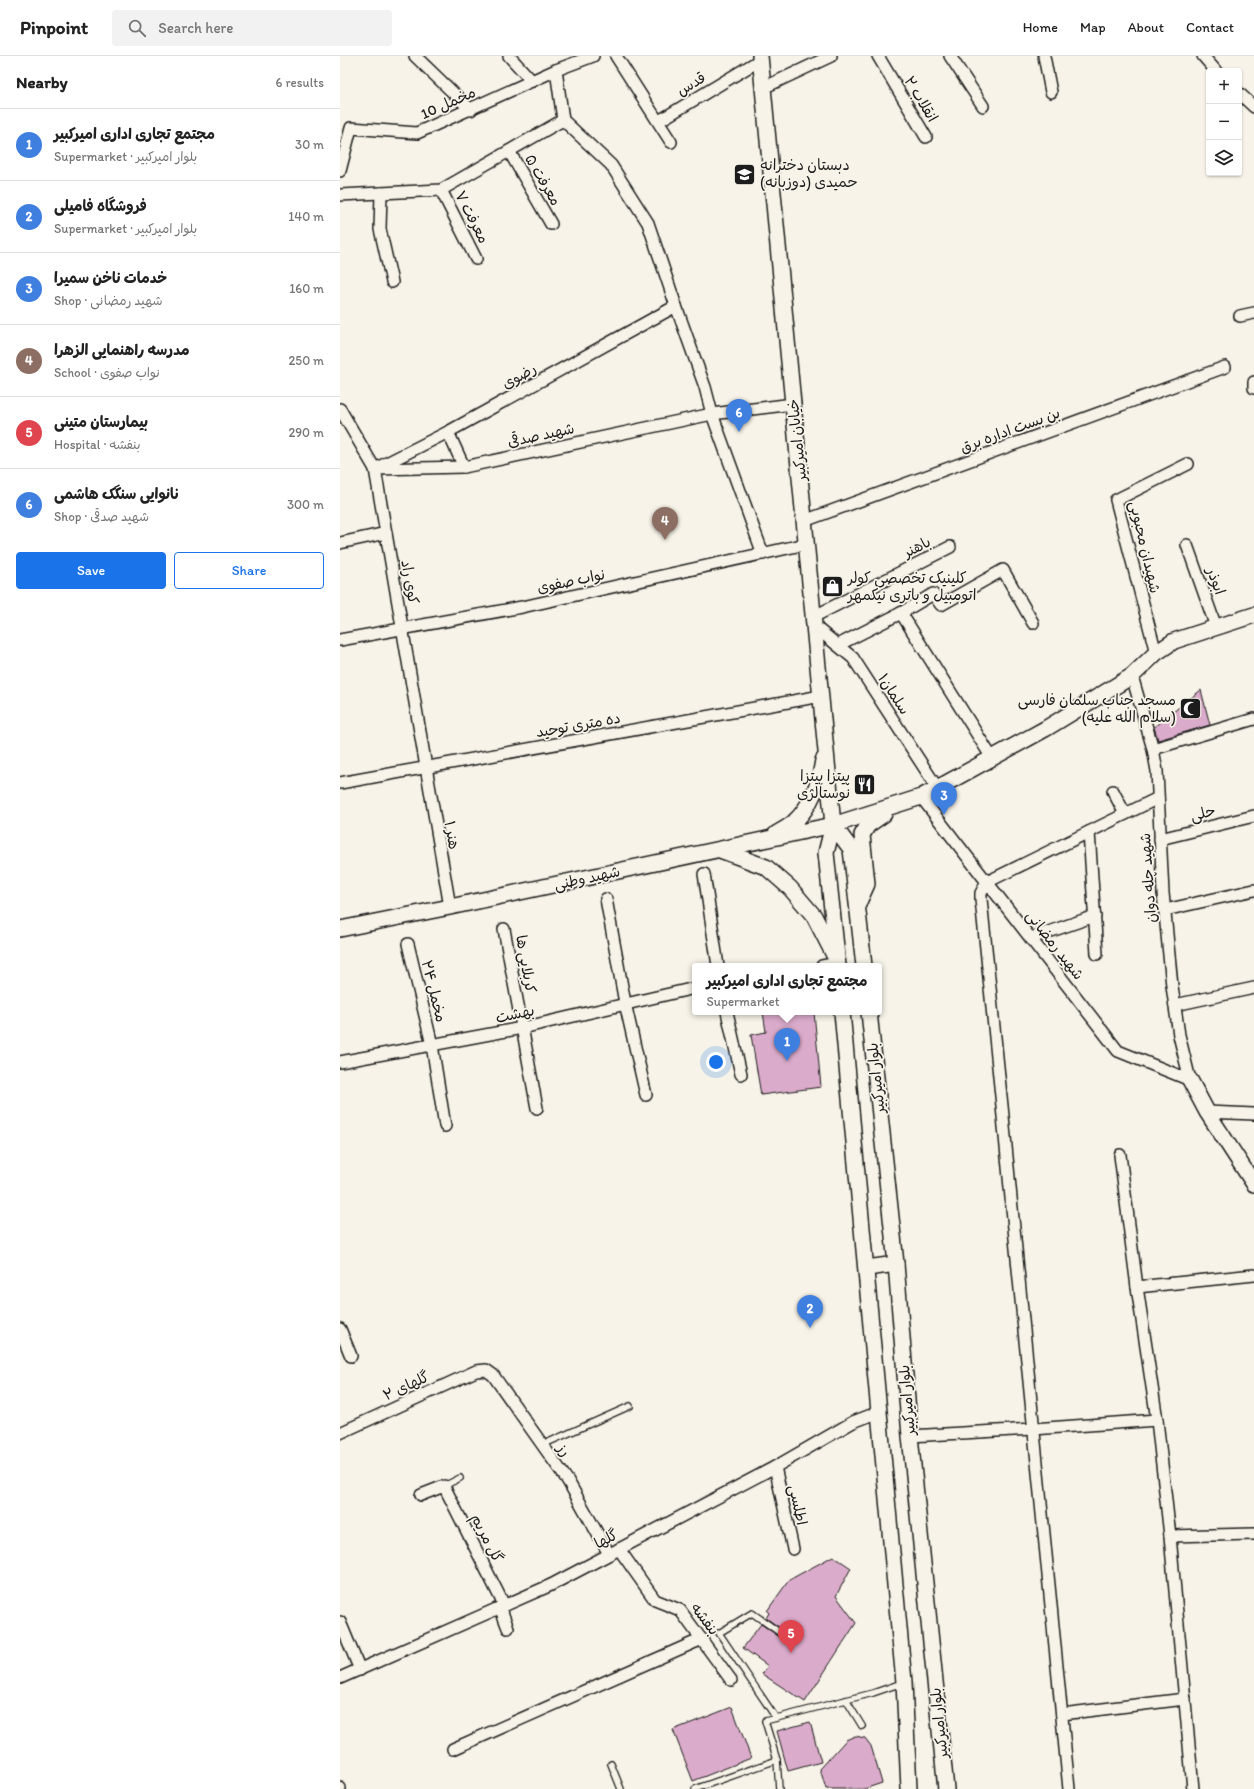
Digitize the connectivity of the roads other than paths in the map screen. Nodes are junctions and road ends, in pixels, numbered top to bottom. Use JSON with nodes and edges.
{"nodes":[{"id":1,"x":415,"y":56,"type":"edge"},
{"id":2,"x":509,"y":56,"type":"edge"},
{"id":3,"x":593,"y":56,"type":"edge"},
{"id":4,"x":616,"y":56,"type":"edge"},
{"id":5,"x":831,"y":56,"type":"edge"},
{"id":6,"x":878,"y":56,"type":"edge"},
{"id":7,"x":950,"y":56,"type":"edge"},
{"id":8,"x":1044,"y":56,"type":"edge"},
{"id":9,"x":1203,"y":56,"type":"edge"},
{"id":10,"x":581,"y":58,"type":"edge"},
{"id":11,"x":760,"y":58,"type":"edge"},
{"id":12,"x":1213,"y":68,"type":"edge"},
{"id":13,"x":556,"y":70,"type":"junction"},
{"id":14,"x":532,"y":81,"type":"junction"},
{"id":15,"x":763,"y":88,"type":"junction"},
{"id":16,"x":1051,"y":92,"type":"dead end"},
{"id":17,"x":1242,"y":96,"type":"edge"},
{"id":18,"x":983,"y":106,"type":"dead end"},
{"id":19,"x":1254,"y":107,"type":"edge"},
{"id":20,"x":471,"y":110,"type":"junction"},
{"id":21,"x":563,"y":120,"type":"junction"},
{"id":22,"x":659,"y":122,"type":"junction"},
{"id":23,"x":926,"y":137,"type":"dead end"},
{"id":24,"x":671,"y":142,"type":"dead end"},
{"id":25,"x":509,"y":151,"type":"junction"},
{"id":26,"x":340,"y":171,"type":"edge"},
{"id":27,"x":441,"y":190,"type":"junction"},
{"id":28,"x":381,"y":193,"type":"junction"},
{"id":29,"x":340,"y":195,"type":"edge"},
{"id":30,"x":551,"y":224,"type":"dead end"},
{"id":31,"x":476,"y":259,"type":"dead end"},
{"id":32,"x":392,"y":282,"type":"dead end"},
{"id":33,"x":676,"y":306,"type":"junction"},
{"id":34,"x":1254,"y":313,"type":"edge"},
{"id":35,"x":1240,"y":316,"type":"dead end"},
{"id":36,"x":1225,"y":367,"type":"dead end"},
{"id":37,"x":1254,"y":382,"type":"edge"},
{"id":38,"x":1254,"y":388,"type":"edge"},
{"id":39,"x":793,"y":404,"type":"junction"},
{"id":40,"x":340,"y":409,"type":"edge"},
{"id":41,"x":712,"y":414,"type":"junction"},
{"id":42,"x":448,"y":432,"type":"junction"},
{"id":43,"x":1188,"y":464,"type":"dead end"},
{"id":44,"x":464,"y":467,"type":"junction"},
{"id":45,"x":375,"y":469,"type":"junction"},
{"id":46,"x":804,"y":521,"type":"junction"},
{"id":47,"x":386,"y":533,"type":"junction"},
{"id":48,"x":340,"y":543,"type":"edge"},
{"id":49,"x":806,"y":544,"type":"junction"},
{"id":50,"x":1187,"y":545,"type":"dead end"},
{"id":51,"x":950,"y":547,"type":"dead end"},
{"id":52,"x":763,"y":554,"type":"junction"},
{"id":53,"x":901,"y":613,"type":"junction"},
{"id":54,"x":1254,"y":615,"type":"edge"},
{"id":55,"x":814,"y":622,"type":"junction"},
{"id":56,"x":1033,"y":623,"type":"dead end"},
{"id":57,"x":1216,"y":627,"type":"junction"},
{"id":58,"x":402,"y":628,"type":"junction"},
{"id":59,"x":340,"y":640,"type":"edge"},
{"id":60,"x":838,"y":645,"type":"junction"},
{"id":61,"x":1156,"y":653,"type":"junction"},
{"id":62,"x":1132,"y":676,"type":"junction"},
{"id":63,"x":821,"y":696,"type":"junction"},
{"id":64,"x":1254,"y":719,"type":"edge"},
{"id":65,"x":825,"y":745,"type":"junction"},
{"id":66,"x":1153,"y":748,"type":"junction"},
{"id":67,"x":992,"y":758,"type":"junction"},
{"id":68,"x":426,"y":768,"type":"junction"},
{"id":69,"x":340,"y":783,"type":"edge"},
{"id":70,"x":938,"y":789,"type":"junction"},
{"id":71,"x":1113,"y":791,"type":"dead end"},
{"id":72,"x":921,"y":797,"type":"junction"},
{"id":73,"x":1158,"y":798,"type":"junction"},
{"id":74,"x":893,"y":806,"type":"junction"},
{"id":75,"x":1125,"y":814,"type":"junction"},
{"id":76,"x":1254,"y":816,"type":"edge"},
{"id":77,"x":834,"y":825,"type":"junction"},
{"id":78,"x":1089,"y":832,"type":"junction"},
{"id":79,"x":1160,"y":839,"type":"junction"},
{"id":80,"x":769,"y":840,"type":"junction"},
{"id":81,"x":720,"y":850,"type":"junction"},
{"id":82,"x":704,"y":874,"type":"dead end"},
{"id":83,"x":987,"y":882,"type":"junction"},
{"id":84,"x":1254,"y":890,"type":"edge"},
{"id":85,"x":606,"y":899,"type":"dead end"},
{"id":86,"x":858,"y":905,"type":"junction"},
{"id":87,"x":450,"y":907,"type":"junction"},
{"id":88,"x":1165,"y":910,"type":"junction"},
{"id":89,"x":1094,"y":916,"type":"junction"},
{"id":90,"x":340,"y":928,"type":"edge"},
{"id":91,"x":504,"y":929,"type":"dead end"},
{"id":92,"x":1031,"y":938,"type":"junction"},
{"id":93,"x":408,"y":944,"type":"dead end"},
{"id":94,"x":1097,"y":954,"type":"dead end"},
{"id":95,"x":718,"y":963,"type":"edge"},
{"id":96,"x":837,"y":963,"type":"edge"},
{"id":97,"x":838,"y":963,"type":"edge"},
{"id":98,"x":864,"y":963,"type":"edge"},
{"id":99,"x":1254,"y":988,"type":"edge"},
{"id":100,"x":692,"y":989,"type":"edge"},
{"id":101,"x":625,"y":1003,"type":"junction"},
{"id":102,"x":1175,"y":1005,"type":"junction"},
{"id":103,"x":728,"y":1015,"type":"edge"},
{"id":104,"x":842,"y":1015,"type":"edge"},
{"id":105,"x":869,"y":1015,"type":"edge"},
{"id":106,"x":522,"y":1028,"type":"junction"},
{"id":107,"x":432,"y":1045,"type":"junction"},
{"id":108,"x":340,"y":1062,"type":"edge"},
{"id":109,"x":741,"y":1074,"type":"dead end"},
{"id":110,"x":1190,"y":1080,"type":"junction"},
{"id":111,"x":646,"y":1095,"type":"dead end"},
{"id":112,"x":537,"y":1108,"type":"dead end"},
{"id":113,"x":1207,"y":1112,"type":"junction"},
{"id":114,"x":1254,"y":1114,"type":"edge"},
{"id":115,"x":445,"y":1126,"type":"dead end"},
{"id":116,"x":1120,"y":1155,"type":"dead end"},
{"id":117,"x":1254,"y":1184,"type":"edge"},
{"id":118,"x":896,"y":1264,"type":"junction"},
{"id":119,"x":867,"y":1268,"type":"junction"},
{"id":120,"x":1254,"y":1275,"type":"edge"},
{"id":121,"x":1137,"y":1287,"type":"junction"},
{"id":122,"x":340,"y":1329,"type":"edge"},
{"id":123,"x":351,"y":1356,"type":"dead end"},
{"id":124,"x":486,"y":1370,"type":"joint"},
{"id":125,"x":630,"y":1406,"type":"dead end"},
{"id":126,"x":879,"y":1412,"type":"junction"},
{"id":127,"x":1157,"y":1420,"type":"junction"},
{"id":128,"x":1033,"y":1430,"type":"junction"},
{"id":129,"x":340,"y":1433,"type":"edge"},
{"id":130,"x":910,"y":1436,"type":"junction"},
{"id":131,"x":542,"y":1446,"type":"junction"},
{"id":132,"x":774,"y":1467,"type":"junction"},
{"id":133,"x":460,"y":1478,"type":"dead end"},
{"id":134,"x":444,"y":1486,"type":"junction"},
{"id":135,"x":421,"y":1495,"type":"dead end"},
{"id":136,"x":1254,"y":1534,"type":"edge"},
{"id":137,"x":1170,"y":1536,"type":"junction"},
{"id":138,"x":793,"y":1549,"type":"dead end"},
{"id":139,"x":614,"y":1551,"type":"junction"},
{"id":140,"x":502,"y":1606,"type":"junction"},
{"id":141,"x":340,"y":1622,"type":"edge"},
{"id":142,"x":508,"y":1628,"type":"dead end"},
{"id":143,"x":702,"y":1639,"type":"junction"},
{"id":144,"x":789,"y":1640,"type":"dead end"},
{"id":145,"x":360,"y":1670,"type":"junction"},
{"id":146,"x":340,"y":1678,"type":"edge"},
{"id":147,"x":731,"y":1680,"type":"dead end"},
{"id":148,"x":904,"y":1682,"type":"junction"},
{"id":149,"x":1185,"y":1699,"type":"junction"},
{"id":150,"x":846,"y":1700,"type":"junction"},
{"id":151,"x":1062,"y":1714,"type":"junction"},
{"id":152,"x":776,"y":1718,"type":"junction"},
{"id":153,"x":862,"y":1726,"type":"dead end"},
{"id":154,"x":453,"y":1749,"type":"dead end"},
{"id":155,"x":777,"y":1760,"type":"junction"},
{"id":156,"x":611,"y":1764,"type":"dead end"},
{"id":157,"x":621,"y":1789,"type":"edge"},
{"id":158,"x":695,"y":1789,"type":"edge"},
{"id":159,"x":780,"y":1789,"type":"edge"},
{"id":160,"x":909,"y":1789,"type":"edge"},
{"id":161,"x":946,"y":1789,"type":"edge"},
{"id":162,"x":1069,"y":1789,"type":"edge"},
{"id":163,"x":1193,"y":1789,"type":"edge"}],
"edges":[{"from":1,"to":20,"type":"street"},
{"from":2,"to":14,"type":"street"},
{"from":3,"to":10,"type":"street","name":"مخمل 10"},
{"from":4,"to":22,"type":"street"},
{"from":5,"to":15,"type":"street"},
{"from":6,"to":23,"type":"street","name":"انقلاب ۲"},
{"from":7,"to":18,"type":"street"},
{"from":8,"to":16,"type":"street"},
{"from":9,"to":12,"type":"street"},
{"from":10,"to":13,"type":"street","name":"مخمل 10"},
{"from":11,"to":15,"type":"main road","name":"خیابان امیرکبیر"},
{"from":11,"to":22,"type":"street","name":"قدس"},
{"from":13,"to":14,"type":"street","name":"مخمل 10"},
{"from":13,"to":21,"type":"street"},
{"from":14,"to":20,"type":"street","name":"مخمل 10"},
{"from":15,"to":39,"type":"main road","name":"خیابان امیرکبیر"},
{"from":17,"to":19,"type":"street"},
{"from":20,"to":26,"type":"street","name":"مخمل 10"},
{"from":21,"to":25,"type":"street"},
{"from":21,"to":33,"type":"street"},
{"from":22,"to":24,"type":"street"},
{"from":25,"to":27,"type":"street"},
{"from":25,"to":30,"type":"street","name":"معرفت ۵"},
{"from":27,"to":28,"type":"street"},
{"from":27,"to":31,"type":"street","name":"معرفت ۷"},
{"from":28,"to":29,"type":"street"},
{"from":28,"to":32,"type":"street"},
{"from":33,"to":41,"type":"street"},
{"from":33,"to":42,"type":"street","name":"رضوی"},
{"from":34,"to":35,"type":"street"},
{"from":36,"to":46,"type":"street","name":"بن بست اداره برق"},
{"from":37,"to":38,"type":"street"},
{"from":39,"to":41,"type":"street","name":"شهید صدقی"},
{"from":39,"to":46,"type":"main road","name":"خیابان امیرکبیر"},
{"from":40,"to":45,"type":"street","name":"کوی راد"},
{"from":41,"to":44,"type":"street","name":"شهید صدقی"},
{"from":41,"to":52,"type":"street"},
{"from":42,"to":44,"type":"street"},
{"from":42,"to":45,"type":"street","name":"رضوی"},
{"from":43,"to":61,"type":"street","name":"شهیدان محبوبی"},
{"from":44,"to":45,"type":"street","name":"شهید صدقی"},
{"from":45,"to":47,"type":"street","name":"کوی راد"},
{"from":46,"to":49,"type":"main road","name":"خیابان امیرکبیر"},
{"from":47,"to":48,"type":"street"},
{"from":47,"to":58,"type":"street","name":"کوی راد"},
{"from":49,"to":52,"type":"street","name":"نواب صفوی"},
{"from":49,"to":55,"type":"main road","name":"خیابان امیرکبیر"},
{"from":50,"to":57,"type":"street","name":"ابوذر"},
{"from":51,"to":55,"type":"street","name":"باهنر"},
{"from":52,"to":58,"type":"street","name":"نواب صفوی"},
{"from":53,"to":56,"type":"street"},
{"from":53,"to":60,"type":"street"},
{"from":53,"to":67,"type":"street"},
{"from":54,"to":57,"type":"main road","name":"شهید وطنی"},
{"from":55,"to":60,"type":"street","name":"سلمان۱"},
{"from":55,"to":63,"type":"main road","name":"خیابان امیرکبیر"},
{"from":57,"to":61,"type":"main road","name":"شهید وطنی"},
{"from":58,"to":59,"type":"street","name":"نواب صفوی"},
{"from":58,"to":68,"type":"street","name":"کوی راد"},
{"from":60,"to":70,"type":"street","name":"سلمان۱"},
{"from":61,"to":62,"type":"main road","name":"شهید وطنی"},
{"from":62,"to":66,"type":"street","name":"شهید چله دوان"},
{"from":62,"to":67,"type":"main road","name":"شهید وطنی"},
{"from":63,"to":65,"type":"main road","name":"خیابان امیرکبیر"},
{"from":63,"to":68,"type":"street","name":"ده متری توحید"},
{"from":64,"to":66,"type":"street"},
{"from":65,"to":77,"type":"main road","name":"خیابان امیرکبیر"},
{"from":65,"to":80,"type":"main road"},
{"from":66,"to":73,"type":"street","name":"شهید چله دوان"},
{"from":67,"to":70,"type":"main road","name":"شهید وطنی"},
{"from":68,"to":69,"type":"street","name":"ده متری توحید"},
{"from":68,"to":87,"type":"street","name":"هنر ۱"},
{"from":70,"to":72,"type":"main road","name":"شهید وطنی"},
{"from":71,"to":75,"type":"street"},
{"from":72,"to":74,"type":"main road","name":"شهید وطنی"},
{"from":72,"to":83,"type":"street","name":"شهید رمضانی"},
{"from":73,"to":75,"type":"street"},
{"from":73,"to":79,"type":"street","name":"شهید چله دوان"},
{"from":74,"to":77,"type":"main road","name":"شهید وطنی"},
{"from":74,"to":86,"type":"main road"},
{"from":75,"to":78,"type":"street"},
{"from":76,"to":79,"type":"street","name":"حلی"},
{"from":77,"to":80,"type":"main road","name":"شهید وطنی"},
{"from":77,"to":86,"type":"main road"},
{"from":77,"to":97,"type":"main road"},
{"from":78,"to":83,"type":"street"},
{"from":78,"to":89,"type":"street"},
{"from":79,"to":88,"type":"street","name":"شهید چله دوان"},
{"from":80,"to":81,"type":"main road","name":"شهید وطنی"},
{"from":81,"to":87,"type":"main road","name":"شهید وطنی"},
{"from":81,"to":96,"type":"main road"},
{"from":82,"to":95,"type":"street"},
{"from":83,"to":92,"type":"street","name":"شهید رمضانی"},
{"from":83,"to":128,"type":"street"},
{"from":84,"to":88,"type":"street"},
{"from":85,"to":101,"type":"street"},
{"from":86,"to":98,"type":"main road"},
{"from":87,"to":90,"type":"main road","name":"شهید وطنی"},
{"from":88,"to":102,"type":"street","name":"شهید چله دوان"},
{"from":89,"to":92,"type":"street"},
{"from":89,"to":94,"type":"street"},
{"from":91,"to":106,"type":"street","name":"کربلایی ها"},
{"from":92,"to":110,"type":"street","name":"شهید رمضانی"},
{"from":93,"to":107,"type":"street","name":"مخمل ۲۴"},
{"from":99,"to":102,"type":"street"},
{"from":100,"to":101,"type":"street","name":"بهشت"},
{"from":101,"to":106,"type":"street","name":"بهشت"},
{"from":101,"to":111,"type":"street"},
{"from":102,"to":110,"type":"street","name":"شهید چله دوان"},
{"from":103,"to":109,"type":"street"},
{"from":104,"to":119,"type":"main road","name":"بلوار امیرکبیر"},
{"from":105,"to":118,"type":"main road","name":"بلوار امیرکبیر"},
{"from":106,"to":107,"type":"street","name":"بهشت"},
{"from":106,"to":112,"type":"street","name":"کربلایی ها"},
{"from":107,"to":108,"type":"street","name":"بهشت"},
{"from":107,"to":115,"type":"street","name":"مخمل ۲۴"},
{"from":110,"to":113,"type":"main road"},
{"from":113,"to":114,"type":"street"},
{"from":113,"to":117,"type":"main road"},
{"from":116,"to":121,"type":"street"},
{"from":118,"to":119,"type":"main road"},
{"from":118,"to":130,"type":"main road","name":"بلوار امیرکبیر"},
{"from":119,"to":126,"type":"main road","name":"بلوار امیرکبیر"},
{"from":120,"to":121,"type":"street"},
{"from":121,"to":127,"type":"street"},
{"from":122,"to":123,"type":"street"},
{"from":124,"to":129,"type":"street","name":"گلهای ۲"},
{"from":124,"to":131,"type":"street","name":"رز"},
{"from":125,"to":131,"type":"lane"},
{"from":126,"to":132,"type":"street","name":"گلها"},
{"from":126,"to":148,"type":"main road","name":"بلوار امیرکبیر"},
{"from":127,"to":128,"type":"street"},
{"from":127,"to":137,"type":"street"},
{"from":128,"to":130,"type":"street"},
{"from":128,"to":151,"type":"street"},
{"from":130,"to":161,"type":"main road","name":"بلوار امیرکبیر"},
{"from":131,"to":139,"type":"street","name":"رز"},
{"from":132,"to":138,"type":"street","name":"اطلسی"},
{"from":132,"to":139,"type":"street","name":"گلها"},
{"from":133,"to":134,"type":"lane"},
{"from":134,"to":135,"type":"street"},
{"from":134,"to":140,"type":"street","name":"گل مریم"},
{"from":136,"to":137,"type":"street"},
{"from":137,"to":149,"type":"street"},
{"from":139,"to":140,"type":"street","name":"گلها"},
{"from":139,"to":143,"type":"street","name":"بنفشه"},
{"from":140,"to":142,"type":"street","name":"گل مریم"},
{"from":140,"to":145,"type":"street","name":"گلها"},
{"from":141,"to":145,"type":"street"},
{"from":143,"to":147,"type":"street","name":"بنفشه"},
{"from":143,"to":154,"type":"street"},
{"from":144,"to":152,"type":"lane"},
{"from":145,"to":146,"type":"street","name":"گلها"},
{"from":148,"to":150,"type":"lane"},
{"from":148,"to":160,"type":"main road","name":"بلوار امیرکبیر"},
{"from":149,"to":151,"type":"street"},
{"from":149,"to":163,"type":"street"},
{"from":150,"to":152,"type":"lane"},
{"from":150,"to":153,"type":"lane"},
{"from":151,"to":162,"type":"street"},
{"from":152,"to":155,"type":"lane"},
{"from":155,"to":158,"type":"lane"},
{"from":155,"to":159,"type":"lane"},
{"from":156,"to":157,"type":"lane"}]}
